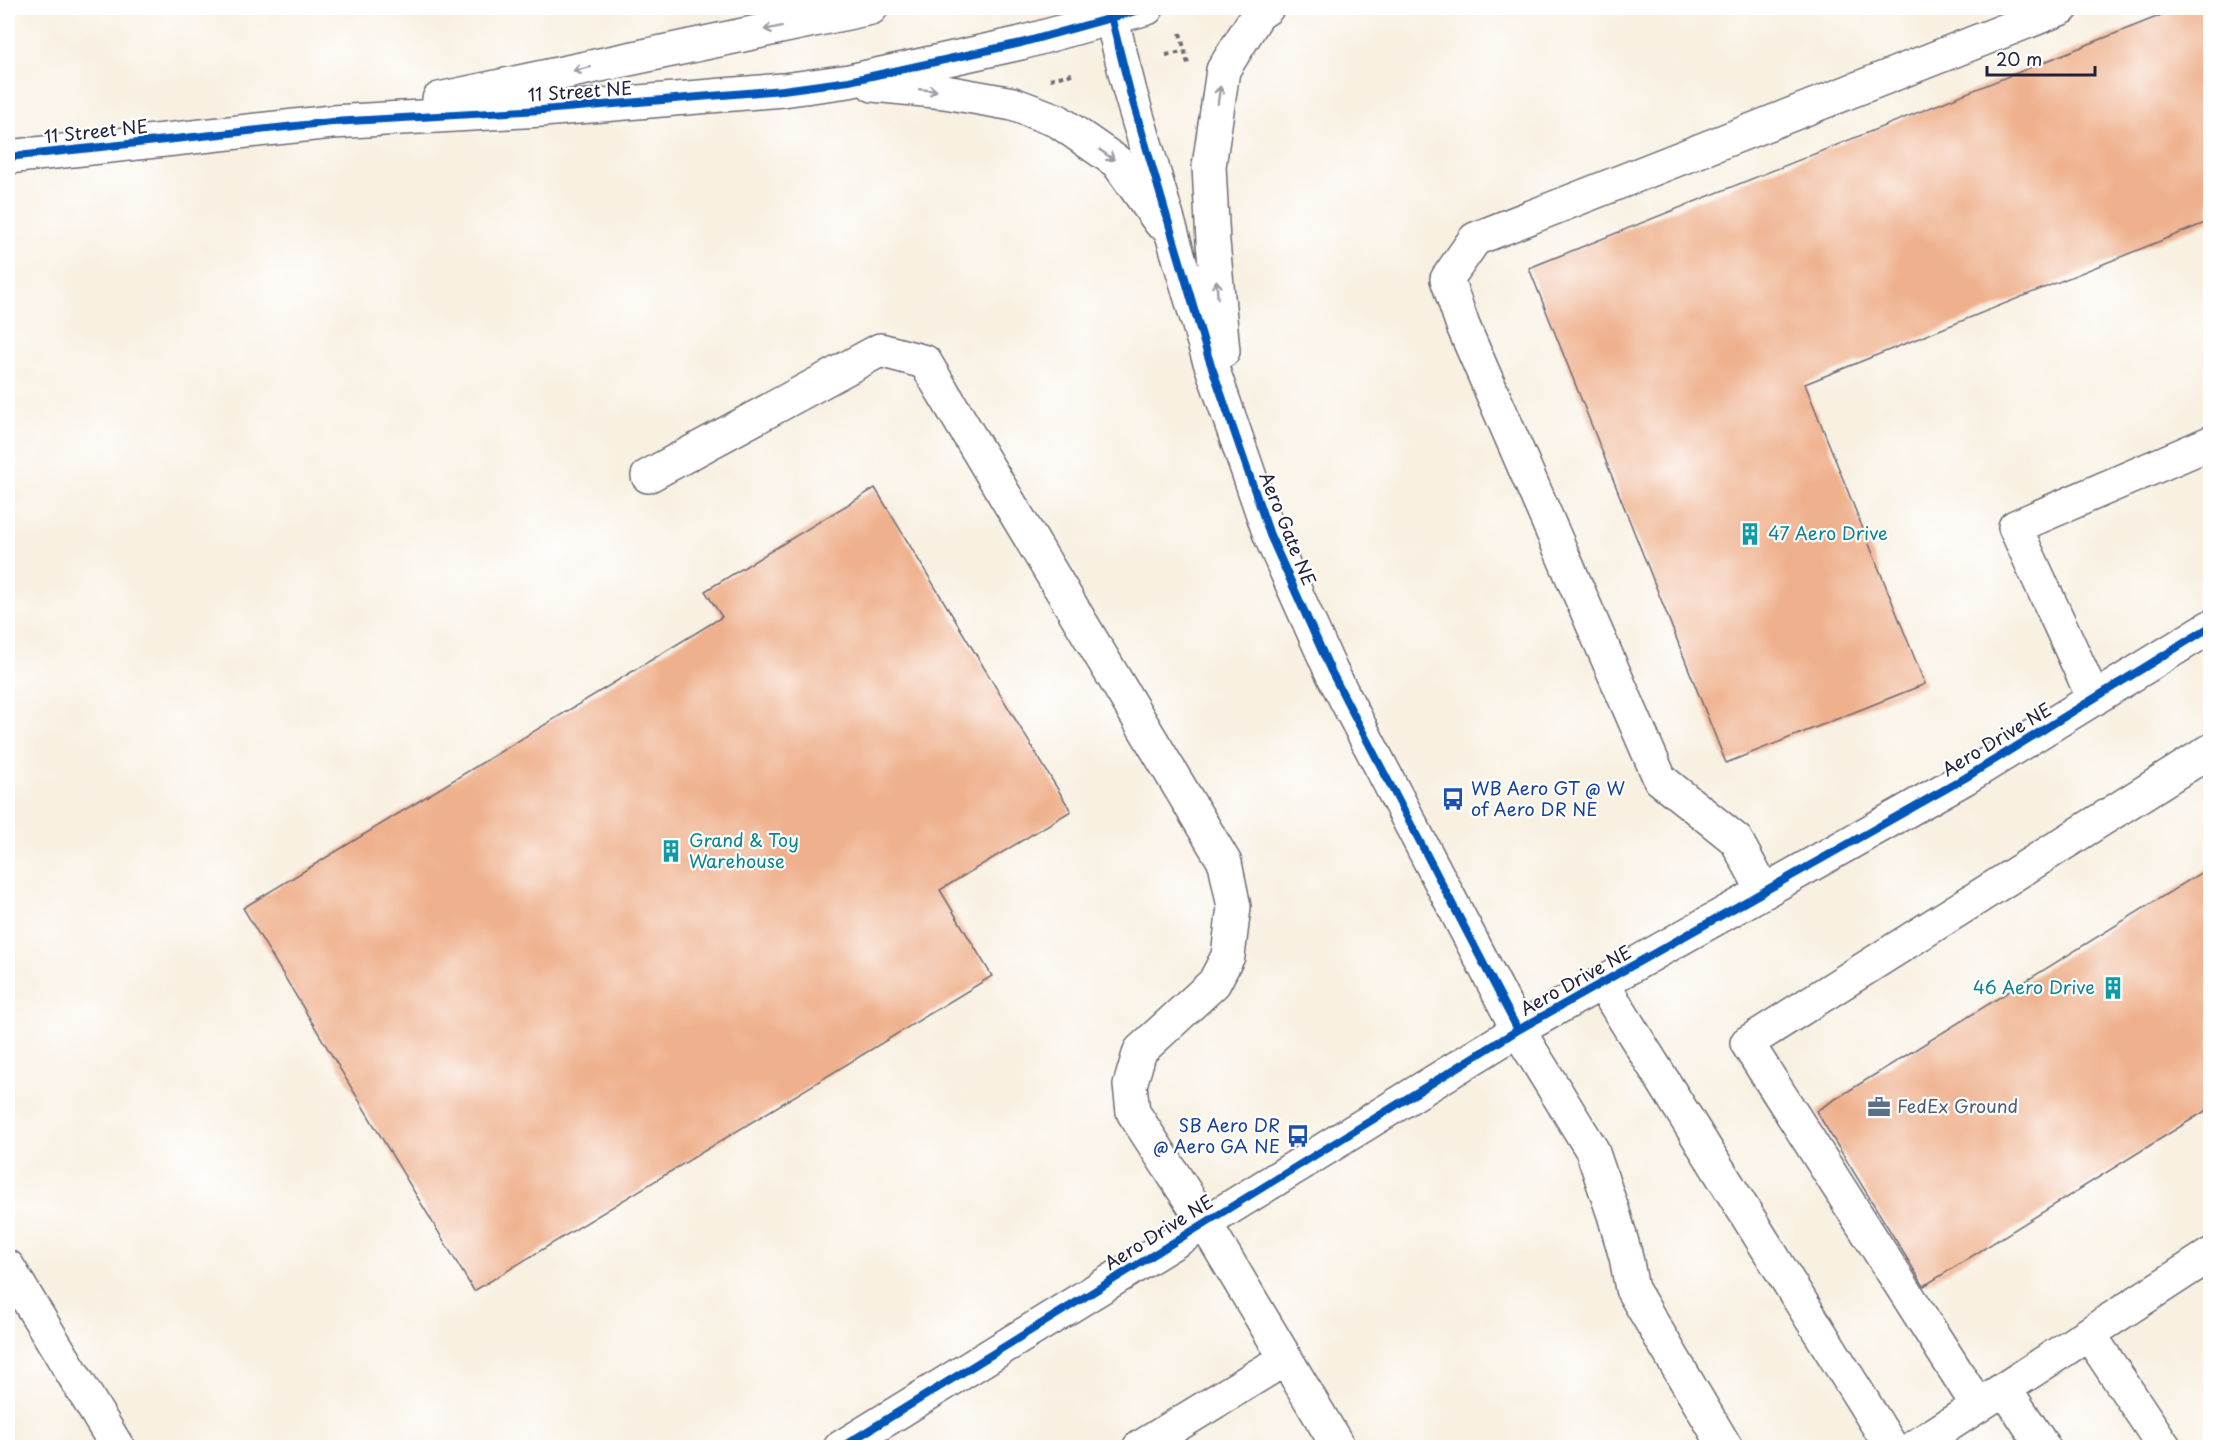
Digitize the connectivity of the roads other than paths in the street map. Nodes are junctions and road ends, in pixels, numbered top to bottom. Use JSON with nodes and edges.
{"nodes":[{"id":1,"x":871,"y":8,"type":"edge"},
{"id":2,"x":1147,"y":8,"type":"edge"},
{"id":3,"x":1267,"y":8,"type":"edge"},
{"id":4,"x":2062,"y":8,"type":"edge"},
{"id":5,"x":1110,"y":13,"type":"edge"},
{"id":6,"x":849,"y":81,"type":"junction"},
{"id":7,"x":332,"y":122,"type":"junction"},
{"id":8,"x":8,"y":157,"type":"edge"},
{"id":9,"x":1175,"y":243,"type":"junction"},
{"id":10,"x":1234,"y":430,"type":"junction"},
{"id":11,"x":2211,"y":443,"type":"edge"},
{"id":12,"x":648,"y":476,"type":"dead end"},
{"id":13,"x":2211,"y":627,"type":"edge"},
{"id":14,"x":2094,"y":699,"type":"junction"},
{"id":15,"x":2211,"y":751,"type":"edge"},
{"id":16,"x":1764,"y":892,"type":"junction"},
{"id":17,"x":1602,"y":983,"type":"junction"},
{"id":18,"x":1518,"y":1030,"type":"junction"},
{"id":19,"x":1204,"y":1223,"type":"junction"},
{"id":20,"x":2211,"y":1255,"type":"edge"},
{"id":21,"x":8,"y":1267,"type":"edge"},
{"id":22,"x":2089,"y":1334,"type":"junction"},
{"id":23,"x":1285,"y":1359,"type":"junction"},
{"id":24,"x":1991,"y":1397,"type":"junction"},
{"id":25,"x":118,"y":1448,"type":"edge"},
{"id":26,"x":840,"y":1448,"type":"edge"},
{"id":27,"x":1139,"y":1448,"type":"edge"},
{"id":28,"x":1339,"y":1448,"type":"edge"},
{"id":29,"x":1726,"y":1448,"type":"edge"},
{"id":30,"x":1892,"y":1448,"type":"edge"},
{"id":31,"x":1913,"y":1448,"type":"edge"},
{"id":32,"x":2044,"y":1448,"type":"edge"},
{"id":33,"x":2165,"y":1448,"type":"edge"}],
"edges":[{"from":1,"to":7,"type":"street","name":"11 Street NE","one_way":true},
{"from":2,"to":5,"type":"street","name":"11 Street NE"},
{"from":10,"to":3,"type":"street","one_way":true},
{"from":4,"to":16,"type":"street"},
{"from":5,"to":6,"type":"street","name":"11 Street NE"},
{"from":5,"to":9,"type":"street","name":"Aero Gate NE"},
{"from":6,"to":7,"type":"street","name":"11 Street NE"},
{"from":6,"to":9,"type":"street","one_way":true},
{"from":7,"to":8,"type":"street","name":"11 Street NE"},
{"from":9,"to":10,"type":"street","name":"Aero Gate NE"},
{"from":10,"to":18,"type":"street","name":"Aero Gate NE"},
{"from":11,"to":14,"type":"street"},
{"from":12,"to":19,"type":"street"},
{"from":13,"to":14,"type":"street","name":"Aero Drive NE"},
{"from":14,"to":16,"type":"street","name":"Aero Drive NE"},
{"from":15,"to":24,"type":"street"},
{"from":16,"to":17,"type":"street","name":"Aero Drive NE"},
{"from":17,"to":18,"type":"street","name":"Aero Drive NE"},
{"from":17,"to":30,"type":"street"},
{"from":18,"to":19,"type":"street","name":"Aero Drive NE"},
{"from":18,"to":29,"type":"street","name":"Aero Gate NE"},
{"from":19,"to":23,"type":"street"},
{"from":19,"to":26,"type":"street","name":"Aero Drive NE"},
{"from":20,"to":22,"type":"street"},
{"from":21,"to":25,"type":"street"},
{"from":22,"to":24,"type":"street"},
{"from":22,"to":33,"type":"street"},
{"from":23,"to":27,"type":"street"},
{"from":23,"to":28,"type":"street"},
{"from":24,"to":31,"type":"street"},
{"from":24,"to":32,"type":"street"}]}
